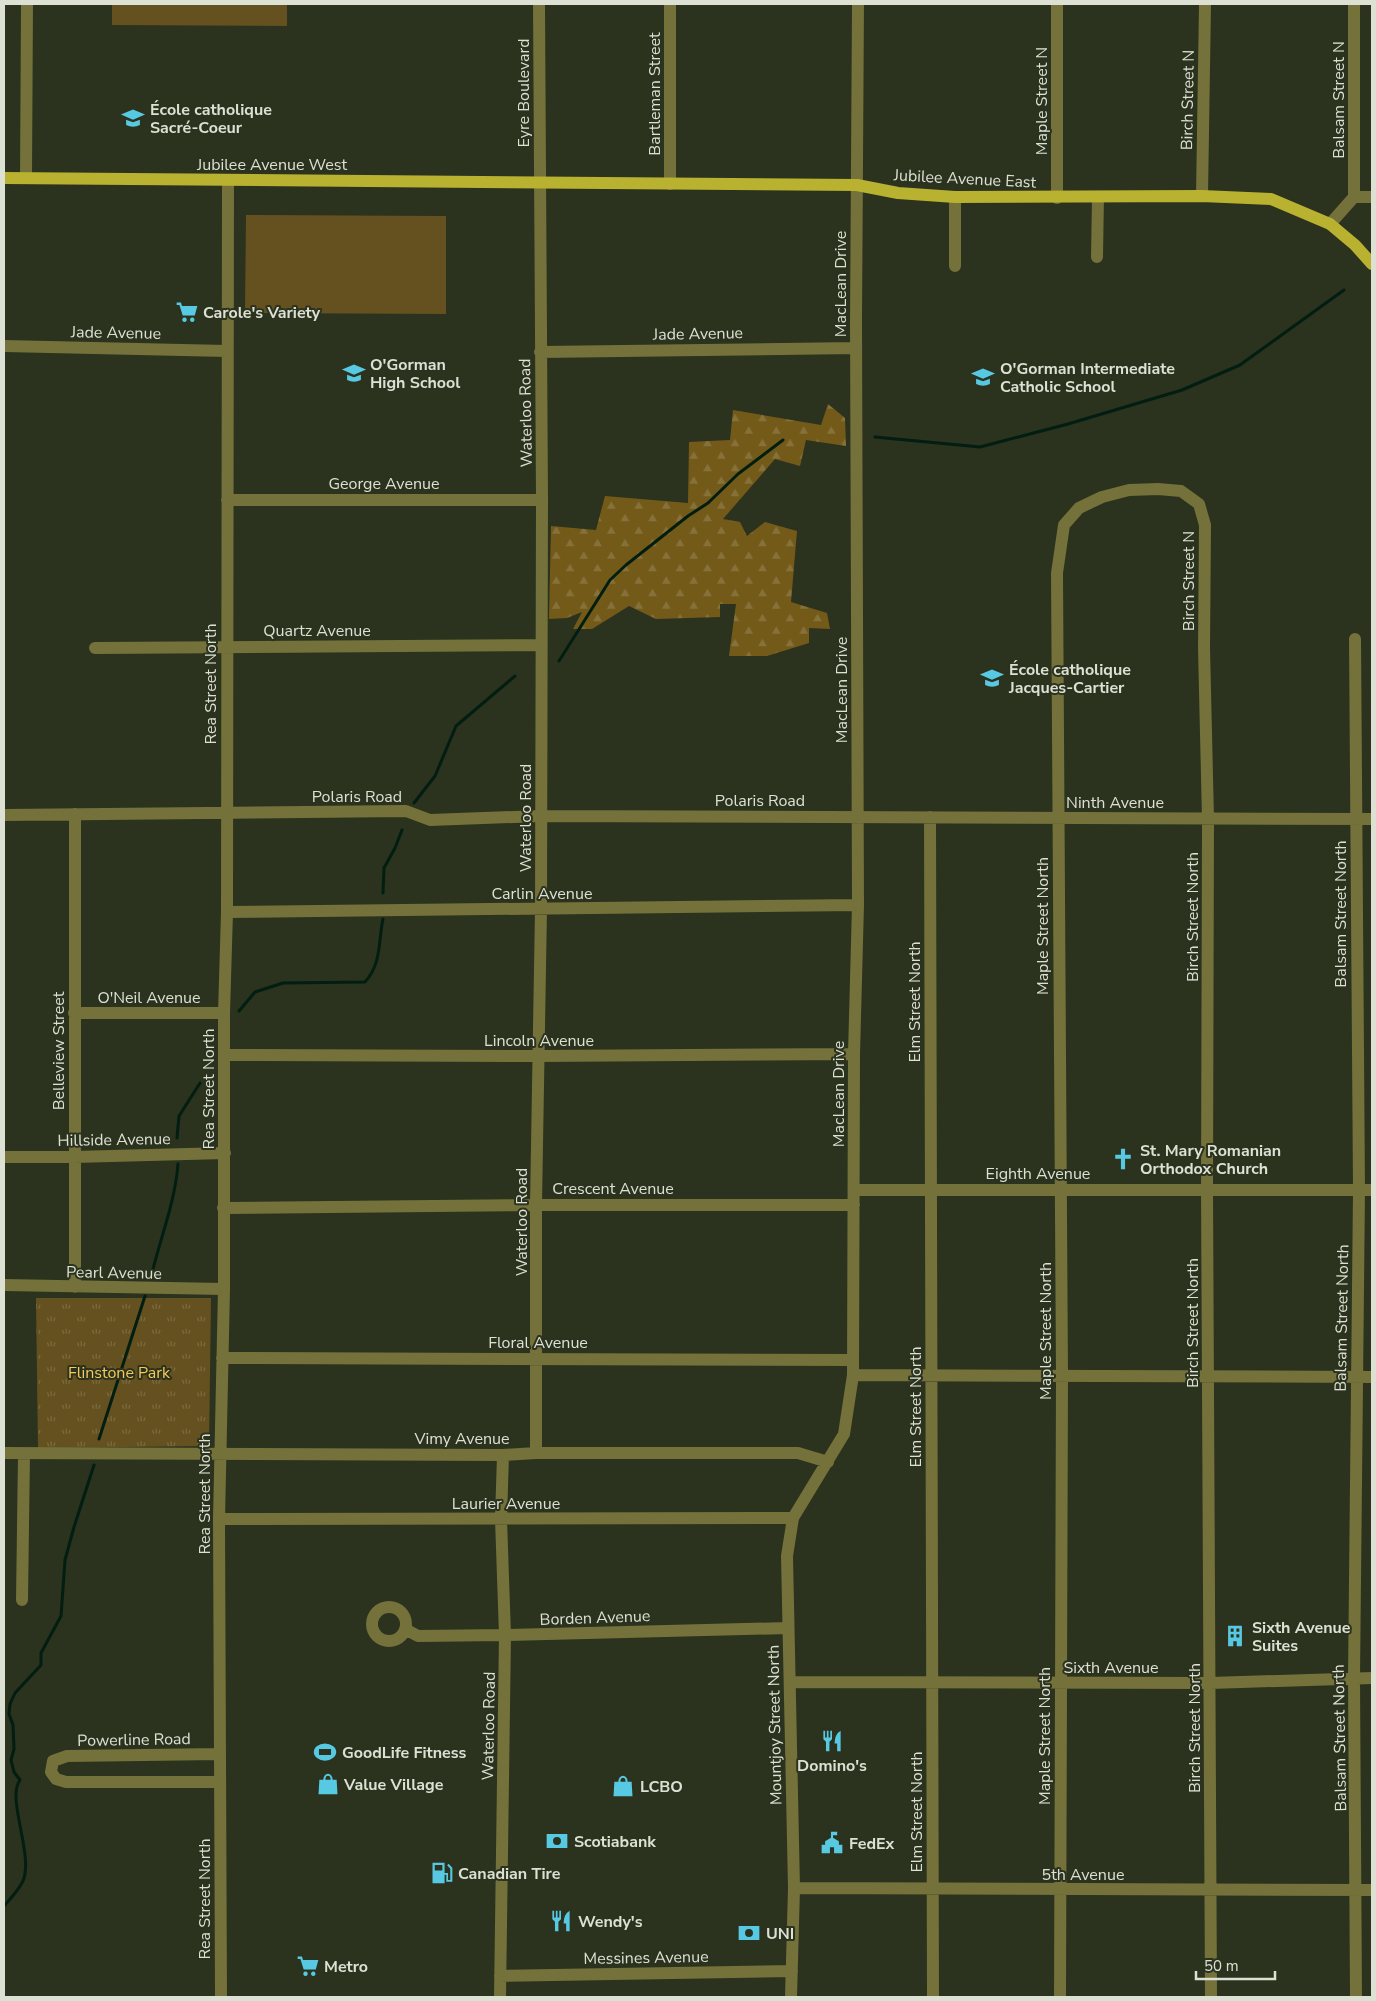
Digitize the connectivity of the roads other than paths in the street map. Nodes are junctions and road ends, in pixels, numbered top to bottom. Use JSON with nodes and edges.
{"nodes":[{"id":1,"x":27,"y":4,"type":"edge"},
{"id":2,"x":539,"y":4,"type":"edge"},
{"id":3,"x":670,"y":4,"type":"edge"},
{"id":4,"x":858,"y":4,"type":"edge"},
{"id":5,"x":1057,"y":4,"type":"edge"},
{"id":6,"x":1204,"y":4,"type":"edge"},
{"id":7,"x":1354,"y":4,"type":"edge"},
{"id":8,"x":26,"y":177,"type":"junction"},
{"id":9,"x":4,"y":178,"type":"edge"},
{"id":10,"x":228,"y":180,"type":"junction"},
{"id":11,"x":540,"y":182,"type":"junction"},
{"id":12,"x":670,"y":184,"type":"junction"},
{"id":13,"x":857,"y":185,"type":"junction"},
{"id":14,"x":1202,"y":196,"type":"junction"},
{"id":15,"x":1372,"y":196,"type":"edge"},
{"id":16,"x":955,"y":197,"type":"junction"},
{"id":17,"x":1354,"y":197,"type":"junction"},
{"id":18,"x":1057,"y":198,"type":"junction"},
{"id":19,"x":1098,"y":198,"type":"junction"},
{"id":20,"x":1330,"y":224,"type":"junction"},
{"id":21,"x":1097,"y":257,"type":"dead end"},
{"id":22,"x":1372,"y":264,"type":"edge"},
{"id":23,"x":955,"y":266,"type":"dead end"},
{"id":24,"x":4,"y":346,"type":"edge"},
{"id":25,"x":856,"y":348,"type":"junction"},
{"id":26,"x":227,"y":350,"type":"junction"},
{"id":27,"x":540,"y":352,"type":"junction"},
{"id":28,"x":227,"y":500,"type":"junction"},
{"id":29,"x":542,"y":500,"type":"junction"},
{"id":30,"x":1355,"y":640,"type":"dead end"},
{"id":31,"x":540,"y":645,"type":"junction"},
{"id":32,"x":226,"y":646,"type":"junction"},
{"id":33,"x":94,"y":648,"type":"dead end"},
{"id":34,"x":1204,"y":648,"type":"joint"},
{"id":35,"x":1057,"y":664,"type":"joint"},
{"id":36,"x":227,"y":813,"type":"junction"},
{"id":37,"x":75,"y":814,"type":"junction"},
{"id":38,"x":4,"y":815,"type":"edge"},
{"id":39,"x":541,"y":816,"type":"junction"},
{"id":40,"x":858,"y":817,"type":"junction"},
{"id":41,"x":930,"y":818,"type":"junction"},
{"id":42,"x":1058,"y":818,"type":"junction"},
{"id":43,"x":1208,"y":819,"type":"junction"},
{"id":44,"x":1356,"y":819,"type":"junction"},
{"id":45,"x":1372,"y":820,"type":"edge"},
{"id":46,"x":858,"y":905,"type":"junction"},
{"id":47,"x":541,"y":909,"type":"junction"},
{"id":48,"x":227,"y":912,"type":"junction"},
{"id":49,"x":224,"y":1012,"type":"junction"},
{"id":50,"x":74,"y":1013,"type":"junction"},
{"id":51,"x":854,"y":1054,"type":"junction"},
{"id":52,"x":224,"y":1055,"type":"junction"},
{"id":53,"x":539,"y":1056,"type":"junction"},
{"id":54,"x":225,"y":1153,"type":"junction"},
{"id":55,"x":4,"y":1157,"type":"edge"},
{"id":56,"x":74,"y":1157,"type":"junction"},
{"id":57,"x":854,"y":1190,"type":"junction"},
{"id":58,"x":930,"y":1190,"type":"junction"},
{"id":59,"x":1060,"y":1190,"type":"junction"},
{"id":60,"x":1207,"y":1190,"type":"junction"},
{"id":61,"x":1358,"y":1190,"type":"junction"},
{"id":62,"x":1372,"y":1190,"type":"edge"},
{"id":63,"x":536,"y":1205,"type":"junction"},
{"id":64,"x":854,"y":1205,"type":"junction"},
{"id":65,"x":223,"y":1208,"type":"junction"},
{"id":66,"x":4,"y":1285,"type":"edge"},
{"id":67,"x":75,"y":1287,"type":"junction"},
{"id":68,"x":224,"y":1289,"type":"junction"},
{"id":69,"x":222,"y":1358,"type":"junction"},
{"id":70,"x":537,"y":1358,"type":"junction"},
{"id":71,"x":853,"y":1360,"type":"junction"},
{"id":72,"x":853,"y":1375,"type":"junction"},
{"id":73,"x":932,"y":1375,"type":"junction"},
{"id":74,"x":1062,"y":1376,"type":"junction"},
{"id":75,"x":1208,"y":1377,"type":"junction"},
{"id":76,"x":1356,"y":1377,"type":"junction"},
{"id":77,"x":1372,"y":1377,"type":"edge"},
{"id":78,"x":4,"y":1453,"type":"edge"},
{"id":79,"x":220,"y":1453,"type":"junction"},
{"id":80,"x":536,"y":1453,"type":"junction"},
{"id":81,"x":24,"y":1454,"type":"junction"},
{"id":82,"x":502,"y":1455,"type":"junction"},
{"id":83,"x":828,"y":1462,"type":"junction"},
{"id":84,"x":793,"y":1518,"type":"junction"},
{"id":85,"x":219,"y":1519,"type":"junction"},
{"id":86,"x":501,"y":1519,"type":"junction"},
{"id":87,"x":22,"y":1600,"type":"dead end"},
{"id":88,"x":788,"y":1628,"type":"junction"},
{"id":89,"x":405,"y":1629,"type":"dead end"},
{"id":90,"x":505,"y":1635,"type":"junction"},
{"id":91,"x":1354,"y":1678,"type":"junction"},
{"id":92,"x":1372,"y":1678,"type":"edge"},
{"id":93,"x":790,"y":1682,"type":"junction"},
{"id":94,"x":932,"y":1683,"type":"junction"},
{"id":95,"x":1061,"y":1683,"type":"junction"},
{"id":96,"x":1210,"y":1683,"type":"junction"},
{"id":97,"x":220,"y":1754,"type":"junction"},
{"id":98,"x":220,"y":1782,"type":"junction"},
{"id":99,"x":794,"y":1888,"type":"junction"},
{"id":100,"x":933,"y":1890,"type":"junction"},
{"id":101,"x":1060,"y":1890,"type":"junction"},
{"id":102,"x":1210,"y":1890,"type":"junction"},
{"id":103,"x":1357,"y":1890,"type":"junction"},
{"id":104,"x":1372,"y":1890,"type":"edge"},
{"id":105,"x":792,"y":1971,"type":"junction"},
{"id":106,"x":500,"y":1976,"type":"junction"},
{"id":107,"x":221,"y":1997,"type":"edge"},
{"id":108,"x":500,"y":1997,"type":"edge"},
{"id":109,"x":791,"y":1997,"type":"edge"},
{"id":110,"x":933,"y":1997,"type":"edge"},
{"id":111,"x":1060,"y":1997,"type":"edge"},
{"id":112,"x":1211,"y":1997,"type":"edge"},
{"id":113,"x":1356,"y":1997,"type":"edge"}],
"edges":[{"from":1,"to":8,"type":"street"},
{"from":2,"to":11,"type":"street","name":"Eyre Boulevard"},
{"from":3,"to":12,"type":"street","name":"Bartleman Street"},
{"from":4,"to":13,"type":"street","name":"MacLean Drive"},
{"from":5,"to":18,"type":"street","name":"Maple Street N"},
{"from":6,"to":14,"type":"street","name":"Birch Street N"},
{"from":7,"to":17,"type":"street","name":"Balsam Street N"},
{"from":8,"to":9,"type":"main road","name":"Jubilee Avenue West"},
{"from":8,"to":10,"type":"main road","name":"Jubilee Avenue West"},
{"from":10,"to":11,"type":"main road","name":"Jubilee Avenue West"},
{"from":10,"to":26,"type":"street","name":"Rea Street North"},
{"from":11,"to":12,"type":"main road","name":"Jubilee Avenue East"},
{"from":11,"to":27,"type":"street","name":"Waterloo Road"},
{"from":12,"to":13,"type":"main road","name":"Jubilee Avenue East"},
{"from":13,"to":16,"type":"main road","name":"Jubilee Avenue East"},
{"from":13,"to":25,"type":"street","name":"MacLean Drive"},
{"from":14,"to":19,"type":"main road","name":"Jubilee Avenue East"},
{"from":14,"to":20,"type":"main road","name":"Jubilee Avenue East"},
{"from":15,"to":17,"type":"street"},
{"from":16,"to":18,"type":"main road","name":"Jubilee Avenue East"},
{"from":16,"to":23,"type":"street"},
{"from":17,"to":20,"type":"street"},
{"from":18,"to":19,"type":"main road","name":"Jubilee Avenue East"},
{"from":19,"to":21,"type":"street"},
{"from":20,"to":22,"type":"main road","name":"Jubilee Avenue East"},
{"from":24,"to":26,"type":"street","name":"Jade Avenue"},
{"from":25,"to":27,"type":"street","name":"Jade Avenue"},
{"from":25,"to":40,"type":"street","name":"MacLean Drive"},
{"from":26,"to":28,"type":"street","name":"Rea Street North"},
{"from":27,"to":29,"type":"street","name":"Waterloo Road"},
{"from":28,"to":29,"type":"street","name":"George Avenue"},
{"from":28,"to":32,"type":"street","name":"Rea Street North"},
{"from":29,"to":31,"type":"street","name":"Waterloo Road"},
{"from":30,"to":44,"type":"street","name":"Balsam Street North"},
{"from":31,"to":32,"type":"street","name":"Quartz Avenue"},
{"from":31,"to":39,"type":"street","name":"Waterloo Road"},
{"from":32,"to":33,"type":"street","name":"Quartz Avenue"},
{"from":32,"to":36,"type":"street","name":"Rea Street North"},
{"from":34,"to":35,"type":"street","name":"Birch Street N"},
{"from":34,"to":43,"type":"street","name":"Birch Street North"},
{"from":35,"to":42,"type":"street","name":"Maple Street North"},
{"from":36,"to":37,"type":"street","name":"Polaris Road"},
{"from":36,"to":39,"type":"street","name":"Polaris Road"},
{"from":36,"to":48,"type":"street","name":"Rea Street North"},
{"from":37,"to":38,"type":"street","name":"Polaris Road"},
{"from":37,"to":50,"type":"street","name":"Belleview Street"},
{"from":39,"to":40,"type":"street","name":"Polaris Road"},
{"from":39,"to":47,"type":"street","name":"Waterloo Road"},
{"from":40,"to":41,"type":"street","name":"Ninth Avenue"},
{"from":40,"to":46,"type":"street","name":"MacLean Drive"},
{"from":41,"to":42,"type":"street","name":"Ninth Avenue"},
{"from":41,"to":58,"type":"street","name":"Elm Street North"},
{"from":42,"to":43,"type":"street","name":"Ninth Avenue"},
{"from":42,"to":59,"type":"street","name":"Maple Street North"},
{"from":43,"to":44,"type":"street","name":"Ninth Avenue"},
{"from":43,"to":60,"type":"street","name":"Birch Street North"},
{"from":44,"to":45,"type":"street","name":"Ninth Avenue"},
{"from":44,"to":61,"type":"street","name":"Balsam Street North"},
{"from":46,"to":47,"type":"street","name":"Carlin Avenue"},
{"from":46,"to":51,"type":"street","name":"MacLean Drive"},
{"from":47,"to":48,"type":"street","name":"Carlin Avenue"},
{"from":47,"to":53,"type":"street","name":"Waterloo Road"},
{"from":48,"to":49,"type":"street","name":"Rea Street North"},
{"from":49,"to":50,"type":"street","name":"O'Neil Avenue"},
{"from":49,"to":52,"type":"street","name":"Rea Street North"},
{"from":50,"to":56,"type":"street","name":"Belleview Street"},
{"from":51,"to":53,"type":"street","name":"Lincoln Avenue"},
{"from":51,"to":57,"type":"street","name":"MacLean Drive"},
{"from":52,"to":53,"type":"street","name":"Lincoln Avenue"},
{"from":52,"to":54,"type":"street","name":"Rea Street North"},
{"from":53,"to":63,"type":"street","name":"Waterloo Road"},
{"from":54,"to":56,"type":"street","name":"Hillside Avenue"},
{"from":54,"to":65,"type":"street","name":"Rea Street North"},
{"from":55,"to":56,"type":"street","name":"Hillside Avenue"},
{"from":56,"to":67,"type":"street","name":"Belleview Street"},
{"from":57,"to":58,"type":"street","name":"Eighth Avenue"},
{"from":57,"to":64,"type":"street","name":"MacLean Drive"},
{"from":58,"to":59,"type":"street","name":"Eighth Avenue"},
{"from":58,"to":73,"type":"street","name":"Elm Street North"},
{"from":59,"to":60,"type":"street","name":"Eighth Avenue"},
{"from":59,"to":74,"type":"street","name":"Maple Street North"},
{"from":60,"to":61,"type":"street","name":"Eighth Avenue"},
{"from":60,"to":75,"type":"street","name":"Birch Street North"},
{"from":61,"to":62,"type":"street","name":"Eighth Avenue"},
{"from":61,"to":76,"type":"street","name":"Balsam Street North"},
{"from":63,"to":64,"type":"street","name":"Crescent Avenue"},
{"from":63,"to":65,"type":"street","name":"Crescent Avenue"},
{"from":63,"to":70,"type":"street","name":"Waterloo Road"},
{"from":64,"to":71,"type":"street","name":"MacLean Drive"},
{"from":65,"to":68,"type":"street","name":"Rea Street North"},
{"from":66,"to":67,"type":"street","name":"Pearl Avenue"},
{"from":67,"to":68,"type":"street","name":"Pearl Avenue"},
{"from":68,"to":69,"type":"street","name":"Rea Street North"},
{"from":69,"to":70,"type":"street","name":"Floral Avenue"},
{"from":69,"to":79,"type":"street","name":"Rea Street North"},
{"from":70,"to":71,"type":"street","name":"Floral Avenue"},
{"from":70,"to":80,"type":"street","name":"Waterloo Road"},
{"from":71,"to":72,"type":"street","name":"MacLean Drive"},
{"from":72,"to":73,"type":"street"},
{"from":72,"to":83,"type":"street"},
{"from":73,"to":74,"type":"street"},
{"from":73,"to":94,"type":"street","name":"Elm Street North"},
{"from":74,"to":75,"type":"street"},
{"from":74,"to":95,"type":"street","name":"Maple Street North"},
{"from":75,"to":76,"type":"street"},
{"from":75,"to":96,"type":"street","name":"Birch Street North"},
{"from":76,"to":77,"type":"street"},
{"from":76,"to":91,"type":"street","name":"Balsam Street North"},
{"from":78,"to":81,"type":"street","name":"Vimy Avenue"},
{"from":79,"to":81,"type":"street","name":"Vimy Avenue"},
{"from":79,"to":82,"type":"street","name":"Vimy Avenue"},
{"from":79,"to":85,"type":"street","name":"Rea Street North"},
{"from":80,"to":82,"type":"street","name":"Vimy Avenue"},
{"from":80,"to":83,"type":"street","name":"Vimy Avenue"},
{"from":81,"to":87,"type":"street"},
{"from":82,"to":86,"type":"street","name":"Waterloo Road"},
{"from":83,"to":84,"type":"street","name":"Mountjoy Street North"},
{"from":84,"to":86,"type":"street","name":"Laurier Avenue"},
{"from":84,"to":88,"type":"street","name":"Mountjoy Street North"},
{"from":85,"to":86,"type":"street","name":"Laurier Avenue"},
{"from":85,"to":97,"type":"street","name":"Rea Street North"},
{"from":86,"to":90,"type":"street","name":"Waterloo Road"},
{"from":88,"to":90,"type":"street","name":"Borden Avenue"},
{"from":88,"to":93,"type":"street","name":"Mountjoy Street North"},
{"from":89,"to":90,"type":"street","name":"Borden Avenue"},
{"from":90,"to":106,"type":"street","name":"Waterloo Road"},
{"from":91,"to":92,"type":"street","name":"Sixth Avenue"},
{"from":91,"to":96,"type":"street","name":"Sixth Avenue"},
{"from":91,"to":103,"type":"street","name":"Balsam Street North"},
{"from":93,"to":94,"type":"street","name":"Sixth Avenue"},
{"from":93,"to":99,"type":"street","name":"Mountjoy Street North"},
{"from":94,"to":95,"type":"street","name":"Sixth Avenue"},
{"from":94,"to":100,"type":"street","name":"Elm Street North"},
{"from":95,"to":96,"type":"street","name":"Sixth Avenue"},
{"from":95,"to":101,"type":"street","name":"Maple Street North"},
{"from":96,"to":102,"type":"street","name":"Birch Street North"},
{"from":97,"to":98,"type":"street","name":"Rea Street North"},
{"from":97,"to":98,"type":"street","name":"Powerline Road"},
{"from":98,"to":107,"type":"street","name":"Rea Street North"},
{"from":99,"to":100,"type":"street","name":"5th Avenue"},
{"from":99,"to":105,"type":"street","name":"Mountjoy Street North"},
{"from":100,"to":101,"type":"street","name":"5th Avenue"},
{"from":100,"to":110,"type":"street","name":"Elm Street North"},
{"from":101,"to":102,"type":"street","name":"5th Avenue"},
{"from":101,"to":111,"type":"street","name":"Maple Street North"},
{"from":102,"to":103,"type":"street","name":"5th Avenue"},
{"from":102,"to":112,"type":"street","name":"Birch Street North"},
{"from":103,"to":104,"type":"street","name":"5th Avenue"},
{"from":103,"to":113,"type":"street","name":"Balsam Street North"},
{"from":105,"to":106,"type":"street","name":"Messines Avenue"},
{"from":105,"to":109,"type":"street","name":"Mountjoy Street North"},
{"from":106,"to":108,"type":"street","name":"Waterloo Road"}]}
